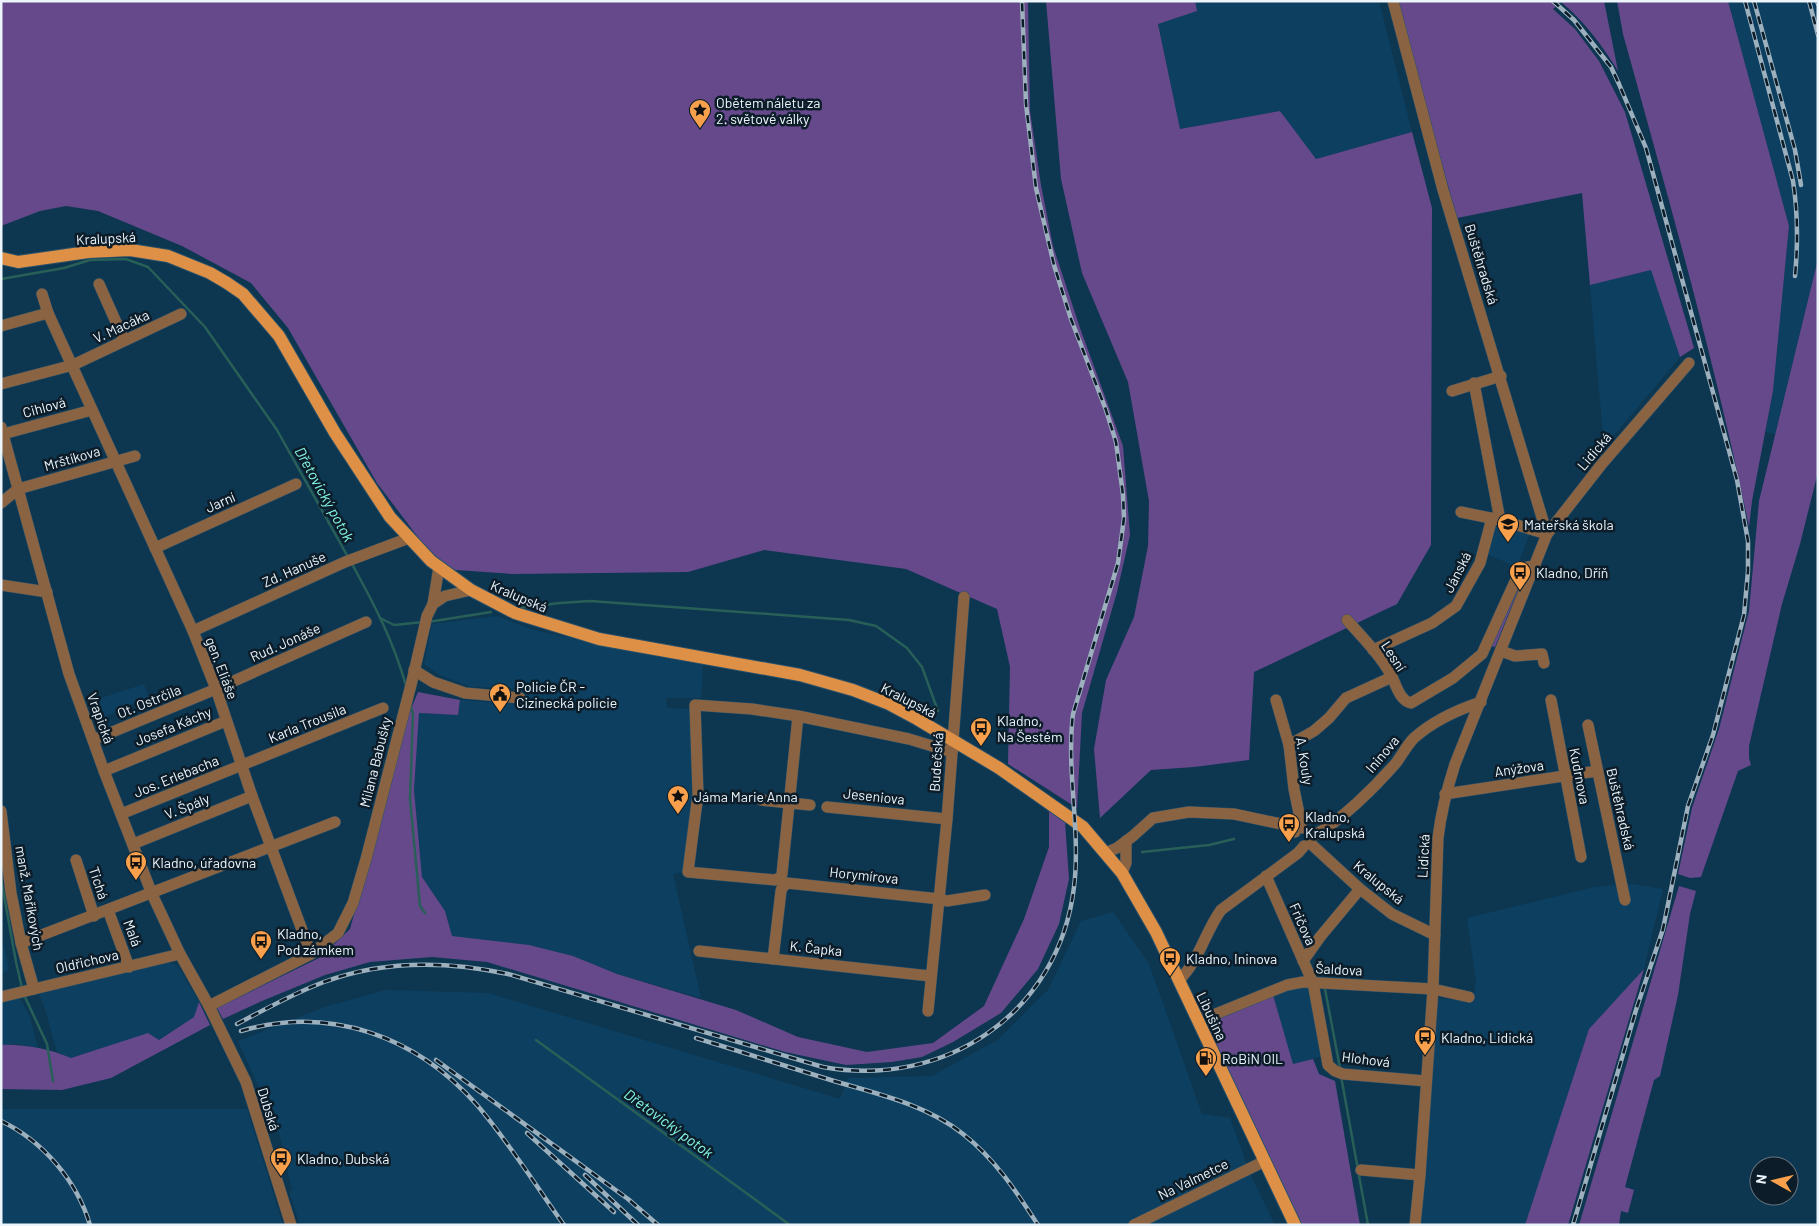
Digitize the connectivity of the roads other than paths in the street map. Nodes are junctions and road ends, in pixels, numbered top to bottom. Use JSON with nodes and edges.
{"nodes":[{"id":1,"x":1393,"y":1,"type":"edge"},
{"id":2,"x":1,"y":258,"type":"edge"},
{"id":3,"x":99,"y":284,"type":"dead end"},
{"id":4,"x":42,"y":294,"type":"dead end"},
{"id":5,"x":48,"y":314,"type":"junction"},
{"id":6,"x":181,"y":314,"type":"dead end"},
{"id":7,"x":1,"y":326,"type":"edge"},
{"id":8,"x":124,"y":340,"type":"junction"},
{"id":9,"x":1689,"y":363,"type":"dead end"},
{"id":10,"x":73,"y":365,"type":"junction"},
{"id":11,"x":1501,"y":376,"type":"junction"},
{"id":12,"x":1474,"y":383,"type":"junction"},
{"id":13,"x":1,"y":384,"type":"edge"},
{"id":14,"x":1452,"y":391,"type":"dead end"},
{"id":15,"x":92,"y":410,"type":"junction"},
{"id":16,"x":2,"y":431,"type":"edge"},
{"id":17,"x":135,"y":456,"type":"dead end"},
{"id":18,"x":115,"y":462,"type":"junction"},
{"id":19,"x":296,"y":484,"type":"dead end"},
{"id":20,"x":18,"y":489,"type":"junction"},
{"id":21,"x":1,"y":504,"type":"edge"},
{"id":22,"x":1461,"y":512,"type":"dead end"},
{"id":23,"x":1496,"y":519,"type":"junction"},
{"id":24,"x":1547,"y":534,"type":"junction"},
{"id":25,"x":410,"y":538,"type":"junction"},
{"id":26,"x":155,"y":548,"type":"junction"},
{"id":27,"x":1535,"y":566,"type":"junction"},
{"id":28,"x":439,"y":567,"type":"junction"},
{"id":29,"x":1,"y":585,"type":"edge"},
{"id":30,"x":471,"y":590,"type":"junction"},
{"id":31,"x":47,"y":592,"type":"junction"},
{"id":32,"x":964,"y":597,"type":"dead end"},
{"id":33,"x":433,"y":604,"type":"junction"},
{"id":34,"x":1347,"y":620,"type":"dead end"},
{"id":35,"x":366,"y":622,"type":"dead end"},
{"id":36,"x":193,"y":631,"type":"junction"},
{"id":37,"x":1374,"y":650,"type":"junction"},
{"id":38,"x":1501,"y":651,"type":"junction"},
{"id":39,"x":1544,"y":663,"type":"dead end"},
{"id":40,"x":413,"y":675,"type":"junction"},
{"id":41,"x":1392,"y":676,"type":"junction"},
{"id":42,"x":216,"y":689,"type":"junction"},
{"id":43,"x":520,"y":698,"type":"dead end"},
{"id":44,"x":1276,"y":700,"type":"dead end"},
{"id":45,"x":1551,"y":700,"type":"dead end"},
{"id":46,"x":1481,"y":702,"type":"junction"},
{"id":47,"x":384,"y":708,"type":"dead end"},
{"id":48,"x":798,"y":716,"type":"junction"},
{"id":49,"x":226,"y":721,"type":"junction"},
{"id":50,"x":1588,"y":725,"type":"dead end"},
{"id":51,"x":93,"y":740,"type":"junction"},
{"id":52,"x":1289,"y":745,"type":"junction"},
{"id":53,"x":952,"y":746,"type":"junction"},
{"id":54,"x":242,"y":766,"type":"junction"},
{"id":55,"x":104,"y":771,"type":"junction"},
{"id":56,"x":1597,"y":771,"type":"junction"},
{"id":57,"x":1565,"y":777,"type":"junction"},
{"id":58,"x":1445,"y":794,"type":"junction"},
{"id":59,"x":252,"y":796,"type":"junction"},
{"id":60,"x":761,"y":800,"type":"dead end"},
{"id":61,"x":789,"y":803,"type":"junction"},
{"id":62,"x":810,"y":805,"type":"dead end"},
{"id":63,"x":827,"y":807,"type":"dead end"},
{"id":64,"x":1,"y":811,"type":"edge"},
{"id":65,"x":121,"y":814,"type":"junction"},
{"id":66,"x":947,"y":819,"type":"junction"},
{"id":67,"x":335,"y":822,"type":"dead end"},
{"id":68,"x":1299,"y":830,"type":"junction"},
{"id":69,"x":1126,"y":841,"type":"junction"},
{"id":70,"x":1309,"y":842,"type":"junction"},
{"id":71,"x":133,"y":844,"type":"junction"},
{"id":72,"x":271,"y":846,"type":"junction"},
{"id":73,"x":1105,"y":853,"type":"junction"},
{"id":74,"x":1581,"y":857,"type":"dead end"},
{"id":75,"x":76,"y":860,"type":"dead end"},
{"id":76,"x":688,"y":872,"type":"joint"},
{"id":77,"x":1122,"y":873,"type":"junction"},
{"id":78,"x":1266,"y":876,"type":"junction"},
{"id":79,"x":784,"y":879,"type":"junction"},
{"id":80,"x":1360,"y":889,"type":"junction"},
{"id":81,"x":152,"y":894,"type":"junction"},
{"id":82,"x":986,"y":895,"type":"dead end"},
{"id":83,"x":940,"y":898,"type":"junction"},
{"id":84,"x":1625,"y":900,"type":"dead end"},
{"id":85,"x":108,"y":910,"type":"junction"},
{"id":86,"x":94,"y":916,"type":"junction"},
{"id":87,"x":1435,"y":935,"type":"junction"},
{"id":88,"x":21,"y":944,"type":"junction"},
{"id":89,"x":699,"y":951,"type":"dead end"},
{"id":90,"x":180,"y":954,"type":"junction"},
{"id":91,"x":311,"y":954,"type":"junction"},
{"id":92,"x":773,"y":959,"type":"junction"},
{"id":93,"x":1303,"y":961,"type":"junction"},
{"id":94,"x":129,"y":967,"type":"junction"},
{"id":95,"x":930,"y":976,"type":"junction"},
{"id":96,"x":1180,"y":980,"type":"junction"},
{"id":97,"x":1314,"y":983,"type":"junction"},
{"id":98,"x":34,"y":989,"type":"junction"},
{"id":99,"x":1434,"y":989,"type":"junction"},
{"id":100,"x":1,"y":997,"type":"edge"},
{"id":101,"x":1469,"y":997,"type":"dead end"},
{"id":102,"x":209,"y":1006,"type":"junction"},
{"id":103,"x":928,"y":1011,"type":"dead end"},
{"id":104,"x":1213,"y":1015,"type":"dead end"},
{"id":105,"x":1426,"y":1080,"type":"junction"},
{"id":106,"x":1266,"y":1161,"type":"junction"},
{"id":107,"x":1361,"y":1170,"type":"dead end"},
{"id":108,"x":1420,"y":1175,"type":"junction"},
{"id":109,"x":290,"y":1225,"type":"edge"},
{"id":110,"x":1134,"y":1225,"type":"edge"},
{"id":111,"x":1295,"y":1225,"type":"edge"},
{"id":112,"x":1415,"y":1225,"type":"edge"}],
"edges":[{"from":1,"to":11,"type":"street","name":"Buštěhradská"},
{"from":2,"to":25,"type":"main road","name":"Kralupská"},
{"from":3,"to":8,"type":"street"},
{"from":4,"to":5,"type":"street","name":"gen. Eliáše"},
{"from":5,"to":7,"type":"street"},
{"from":5,"to":10,"type":"street","name":"gen. Eliáše"},
{"from":6,"to":8,"type":"street","name":"V. Macáka"},
{"from":8,"to":10,"type":"street","name":"V. Macáka"},
{"from":9,"to":24,"type":"street","name":"Lidická"},
{"from":10,"to":13,"type":"street","name":"V. Macáka"},
{"from":10,"to":15,"type":"street","name":"gen. Eliáše"},
{"from":11,"to":12,"type":"street"},
{"from":11,"to":24,"type":"street","name":"Buštěhradská"},
{"from":12,"to":14,"type":"street"},
{"from":12,"to":23,"type":"street","name":"Jánská"},
{"from":15,"to":16,"type":"street","name":"Cihlová"},
{"from":15,"to":18,"type":"street","name":"gen. Eliáše"},
{"from":16,"to":20,"type":"street","name":"Vrapická"},
{"from":17,"to":18,"type":"street","name":"Mrštíkova"},
{"from":18,"to":20,"type":"street","name":"Mrštíkova"},
{"from":18,"to":26,"type":"street","name":"gen. Eliáše"},
{"from":19,"to":26,"type":"street","name":"Jarní"},
{"from":20,"to":21,"type":"street"},
{"from":20,"to":31,"type":"street","name":"Vrapická"},
{"from":22,"to":23,"type":"street"},
{"from":23,"to":24,"type":"street"},
{"from":23,"to":37,"type":"street","name":"Jánská"},
{"from":24,"to":27,"type":"street","name":"Lidická"},
{"from":25,"to":28,"type":"main road","name":"Kralupská"},
{"from":25,"to":36,"type":"street","name":"Zd. Hanuše"},
{"from":26,"to":36,"type":"street","name":"gen. Eliáše"},
{"from":27,"to":38,"type":"street","name":"Lidická"},
{"from":27,"to":41,"type":"street","name":"Lesní"},
{"from":28,"to":30,"type":"main road","name":"Kralupská"},
{"from":28,"to":33,"type":"street"},
{"from":29,"to":31,"type":"street"},
{"from":30,"to":33,"type":"street"},
{"from":30,"to":53,"type":"main road","name":"Kralupská"},
{"from":31,"to":51,"type":"street","name":"Vrapická"},
{"from":32,"to":53,"type":"street","name":"Budečská"},
{"from":33,"to":40,"type":"street","name":"Milana Babušky"},
{"from":34,"to":37,"type":"street","name":"Lesní"},
{"from":35,"to":42,"type":"street","name":"Rud. Jonáše"},
{"from":36,"to":42,"type":"street","name":"gen. Eliáše"},
{"from":37,"to":41,"type":"street","name":"Lesní"},
{"from":38,"to":39,"type":"street"},
{"from":38,"to":46,"type":"street","name":"Lidická"},
{"from":40,"to":43,"type":"street"},
{"from":40,"to":91,"type":"street","name":"Milana Babušky"},
{"from":41,"to":52,"type":"street"},
{"from":42,"to":49,"type":"street","name":"gen. Eliáše"},
{"from":42,"to":51,"type":"street","name":"Ot. Ostrčila"},
{"from":44,"to":52,"type":"street","name":"A. Kouly"},
{"from":45,"to":57,"type":"street","name":"Kudrnova"},
{"from":46,"to":58,"type":"street","name":"Lidická"},
{"from":46,"to":70,"type":"street","name":"Ininova"},
{"from":47,"to":54,"type":"street","name":"Karla Trousila"},
{"from":48,"to":53,"type":"street","name":"Kralupská"},
{"from":48,"to":61,"type":"street"},
{"from":48,"to":76,"type":"street","name":"Kralupská"},
{"from":49,"to":54,"type":"street","name":"gen. Eliáše"},
{"from":49,"to":55,"type":"street","name":"Josefa Káchy"},
{"from":50,"to":56,"type":"street","name":"Buštěhradská"},
{"from":51,"to":55,"type":"street","name":"Vrapická"},
{"from":52,"to":68,"type":"street","name":"A. Kouly"},
{"from":53,"to":66,"type":"street","name":"Budečská"},
{"from":53,"to":73,"type":"main road","name":"Kralupská"},
{"from":54,"to":59,"type":"street","name":"gen. Eliáše"},
{"from":54,"to":65,"type":"street","name":"Jos. Erlebacha"},
{"from":55,"to":65,"type":"street","name":"Vrapická"},
{"from":56,"to":57,"type":"street","name":"Anýžova"},
{"from":56,"to":84,"type":"street","name":"Buštěhradská"},
{"from":57,"to":58,"type":"street","name":"Anýžova"},
{"from":57,"to":74,"type":"street","name":"Kudrnova"},
{"from":58,"to":87,"type":"street","name":"Lidická"},
{"from":59,"to":71,"type":"street","name":"V. Špály"},
{"from":59,"to":72,"type":"street","name":"gen. Eliáše"},
{"from":60,"to":61,"type":"street"},
{"from":61,"to":62,"type":"street"},
{"from":61,"to":79,"type":"street"},
{"from":63,"to":66,"type":"street","name":"Jeseniova"},
{"from":64,"to":88,"type":"street","name":"manž. Maříkových"},
{"from":65,"to":71,"type":"street","name":"Vrapická"},
{"from":66,"to":83,"type":"street","name":"Budečská"},
{"from":67,"to":72,"type":"street"},
{"from":68,"to":69,"type":"street"},
{"from":68,"to":70,"type":"street"},
{"from":68,"to":70,"type":"street"},
{"from":69,"to":73,"type":"street"},
{"from":69,"to":77,"type":"street"},
{"from":70,"to":78,"type":"street","name":"Ininova"},
{"from":70,"to":80,"type":"street","name":"Kralupská"},
{"from":71,"to":81,"type":"street","name":"Vrapická"},
{"from":72,"to":81,"type":"street"},
{"from":72,"to":91,"type":"street","name":"gen. Eliáše"},
{"from":73,"to":77,"type":"main road","name":"Libušina"},
{"from":75,"to":86,"type":"street","name":"Tichá"},
{"from":76,"to":79,"type":"street","name":"Horymírova"},
{"from":77,"to":96,"type":"main road","name":"Libušina"},
{"from":78,"to":93,"type":"street","name":"Fričova"},
{"from":78,"to":96,"type":"street","name":"Ininova"},
{"from":79,"to":83,"type":"street","name":"Horymírova"},
{"from":79,"to":92,"type":"street"},
{"from":80,"to":87,"type":"street","name":"Kralupská"},
{"from":80,"to":93,"type":"street"},
{"from":81,"to":85,"type":"street"},
{"from":81,"to":90,"type":"street","name":"Vrapická"},
{"from":82,"to":83,"type":"street"},
{"from":83,"to":95,"type":"street","name":"Budečská"},
{"from":85,"to":86,"type":"street"},
{"from":85,"to":94,"type":"street","name":"Malá"},
{"from":86,"to":88,"type":"street"},
{"from":87,"to":99,"type":"street","name":"Lidická"},
{"from":88,"to":98,"type":"street","name":"manž. Maříkových"},
{"from":89,"to":92,"type":"street","name":"K. Čapka"},
{"from":90,"to":94,"type":"street","name":"Oldřichova"},
{"from":90,"to":102,"type":"street","name":"Vrapická"},
{"from":91,"to":102,"type":"street"},
{"from":92,"to":95,"type":"street","name":"K. Čapka"},
{"from":93,"to":97,"type":"street","name":"Fričova"},
{"from":94,"to":98,"type":"street","name":"Oldřichova"},
{"from":95,"to":103,"type":"street","name":"Budečská"},
{"from":96,"to":106,"type":"main road","name":"Libušina"},
{"from":97,"to":99,"type":"street","name":"Šaldova"},
{"from":97,"to":104,"type":"street","name":"Šaldova"},
{"from":97,"to":105,"type":"street","name":"Hlohová"},
{"from":98,"to":100,"type":"street","name":"Oldřichova"},
{"from":99,"to":101,"type":"street","name":"Šaldova"},
{"from":99,"to":105,"type":"street","name":"Lidická"},
{"from":102,"to":109,"type":"street","name":"Dubská"},
{"from":105,"to":108,"type":"street","name":"Lidická"},
{"from":106,"to":110,"type":"street","name":"Na Valmetce"},
{"from":106,"to":111,"type":"main road","name":"Libušina"},
{"from":107,"to":108,"type":"street"},
{"from":108,"to":112,"type":"street","name":"Lidická"}]}
